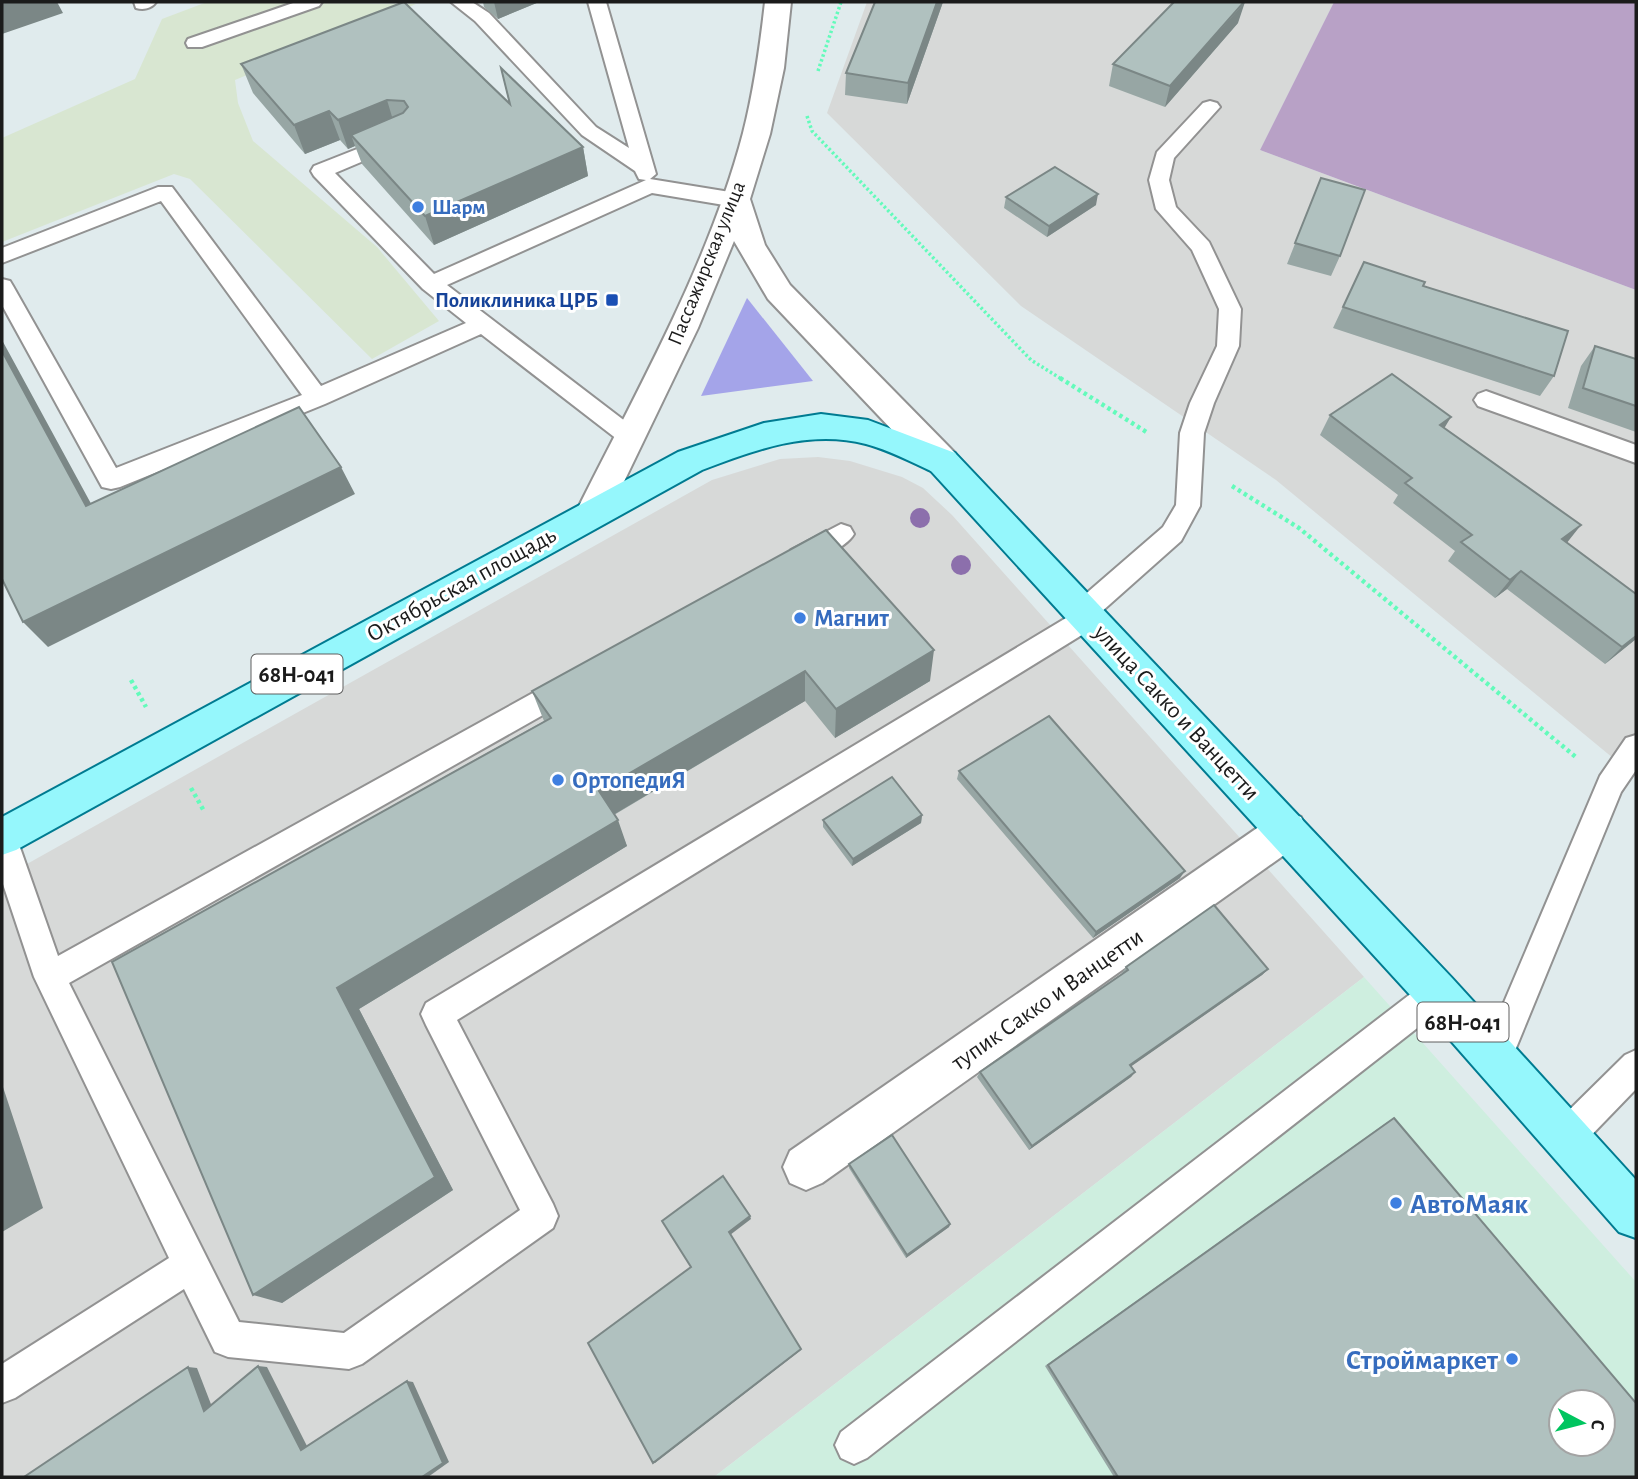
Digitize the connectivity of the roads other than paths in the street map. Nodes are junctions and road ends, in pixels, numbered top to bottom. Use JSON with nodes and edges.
{"nodes":[{"id":1,"x":313,"y":2,"type":"edge"},
{"id":2,"x":460,"y":2,"type":"edge"},
{"id":3,"x":597,"y":2,"type":"edge"},
{"id":4,"x":778,"y":2,"type":"edge"},
{"id":5,"x":195,"y":43,"type":"dead end"},
{"id":6,"x":1210,"y":107,"type":"dead end"},
{"id":7,"x":404,"y":136,"type":"edge"},
{"id":8,"x":647,"y":177,"type":"junction"},
{"id":9,"x":736,"y":200,"type":"junction"},
{"id":10,"x":2,"y":256,"type":"edge"},
{"id":11,"x":431,"y":284,"type":"junction"},
{"id":12,"x":2,"y":286,"type":"edge"},
{"id":13,"x":482,"y":325,"type":"junction"},
{"id":14,"x":317,"y":398,"type":"junction"},
{"id":15,"x":1486,"y":400,"type":"dead end"},
{"id":16,"x":629,"y":437,"type":"junction"},
{"id":17,"x":1636,"y":454,"type":"edge"},
{"id":18,"x":943,"y":462,"type":"junction"},
{"id":19,"x":593,"y":512,"type":"junction"},
{"id":20,"x":841,"y":534,"type":"dead end"},
{"id":21,"x":780,"y":568,"type":"edge"},
{"id":22,"x":1086,"y":615,"type":"junction"},
{"id":23,"x":598,"y":670,"type":"edge"},
{"id":24,"x":1636,"y":747,"type":"edge"},
{"id":25,"x":1287,"y":830,"type":"junction"},
{"id":26,"x":2,"y":838,"type":"edge"},
{"id":27,"x":50,"y":977,"type":"junction"},
{"id":28,"x":1437,"y":993,"type":"junction"},
{"id":29,"x":1496,"y":1059,"type":"junction"},
{"id":30,"x":1636,"y":1066,"type":"edge"},
{"id":31,"x":1566,"y":1137,"type":"junction"},
{"id":32,"x":806,"y":1167,"type":"dead end"},
{"id":33,"x":1636,"y":1216,"type":"edge"},
{"id":34,"x":190,"y":1265,"type":"junction"},
{"id":35,"x":2,"y":1385,"type":"edge"},
{"id":36,"x":854,"y":1445,"type":"dead end"}],
"edges":[{"from":1,"to":5,"type":"lane"},
{"from":2,"to":8,"type":"lane"},
{"from":3,"to":8,"type":"lane"},
{"from":4,"to":9,"type":"street","name":"Пассажирская улица"},
{"from":6,"to":22,"type":"lane"},
{"from":7,"to":11,"type":"lane"},
{"from":8,"to":9,"type":"lane"},
{"from":8,"to":11,"type":"lane"},
{"from":9,"to":16,"type":"street","name":"Пассажирская улица"},
{"from":9,"to":18,"type":"street","name":"улица Сакко и Ванцетти"},
{"from":10,"to":14,"type":"lane"},
{"from":11,"to":13,"type":"lane"},
{"from":12,"to":14,"type":"lane"},
{"from":13,"to":14,"type":"lane"},
{"from":13,"to":16,"type":"lane"},
{"from":15,"to":17,"type":"lane"},
{"from":16,"to":19,"type":"street","name":"Пассажирская улица"},
{"from":18,"to":19,"type":"main road","name":"Октябрьская площадь","number":"68Н-041"},
{"from":18,"to":22,"type":"main road","name":"улица Сакко и Ванцетти","number":"68Н-041"},
{"from":19,"to":26,"type":"main road","name":"Октябрьская площадь","number":"68Н-041"},
{"from":20,"to":21,"type":"lane"},
{"from":22,"to":25,"type":"main road","name":"улица Сакко и Ванцетти","number":"68Н-041"},
{"from":22,"to":34,"type":"lane"},
{"from":23,"to":27,"type":"lane"},
{"from":24,"to":29,"type":"lane"},
{"from":25,"to":28,"type":"main road","name":"улица Сакко и Ванцетти","number":"68Н-041"},
{"from":25,"to":32,"type":"street","name":"тупик Сакко и Ванцетти"},
{"from":26,"to":27,"type":"lane"},
{"from":27,"to":34,"type":"lane"},
{"from":28,"to":29,"type":"main road","name":"улица Сакко и Ванцетти","number":"68Н-041"},
{"from":28,"to":36,"type":"lane"},
{"from":29,"to":31,"type":"main road","name":"улица Сакко и Ванцетти","number":"68Н-041"},
{"from":30,"to":31,"type":"lane"},
{"from":31,"to":33,"type":"main road","name":"улица Сакко и Ванцетти","number":"68Н-041"},
{"from":34,"to":35,"type":"lane"}]}
